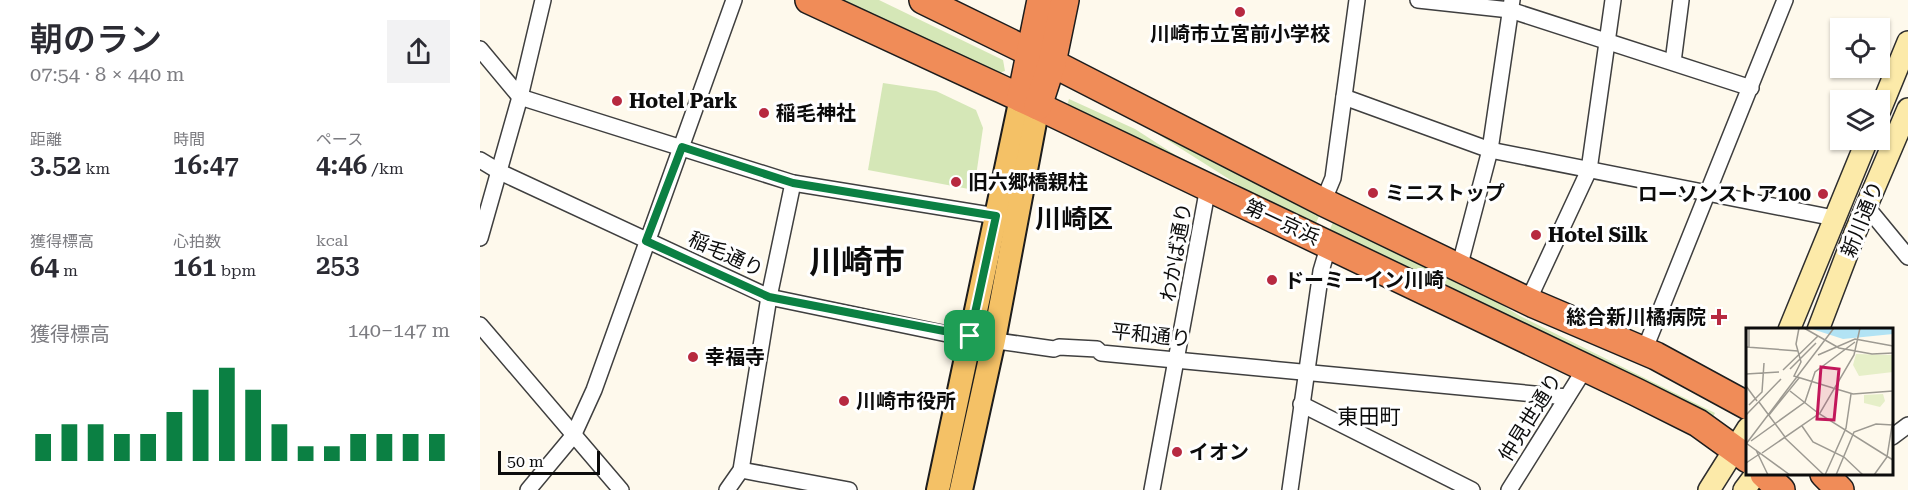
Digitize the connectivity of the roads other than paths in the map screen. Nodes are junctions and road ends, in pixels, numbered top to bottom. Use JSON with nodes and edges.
{"nodes":[{"id":1,"x":543,"y":0,"type":"edge"},
{"id":2,"x":734,"y":0,"type":"edge"},
{"id":3,"x":809,"y":0,"type":"edge"},
{"id":4,"x":923,"y":0,"type":"edge"},
{"id":5,"x":1041,"y":0,"type":"edge"},
{"id":6,"x":1065,"y":0,"type":"edge"},
{"id":7,"x":1357,"y":0,"type":"edge"},
{"id":8,"x":1418,"y":0,"type":"edge"},
{"id":9,"x":1613,"y":0,"type":"edge"},
{"id":10,"x":1681,"y":0,"type":"edge"},
{"id":11,"x":1785,"y":0,"type":"edge"},
{"id":12,"x":1511,"y":5,"type":"edge"},
{"id":13,"x":1607,"y":41,"type":"junction"},
{"id":14,"x":1908,"y":42,"type":"edge"},
{"id":15,"x":480,"y":49,"type":"edge"},
{"id":16,"x":1041,"y":57,"type":"junction"},
{"id":17,"x":1672,"y":62,"type":"junction"},
{"id":18,"x":1751,"y":88,"type":"junction"},
{"id":19,"x":1888,"y":90,"type":"edge"},
{"id":20,"x":520,"y":97,"type":"junction"},
{"id":21,"x":1344,"y":97,"type":"junction"},
{"id":22,"x":1030,"y":102,"type":"junction"},
{"id":23,"x":1906,"y":119,"type":"edge"},
{"id":24,"x":682,"y":147,"type":"junction"},
{"id":25,"x":1490,"y":150,"type":"junction"},
{"id":26,"x":1863,"y":150,"type":"edge"},
{"id":27,"x":480,"y":160,"type":"edge"},
{"id":28,"x":1590,"y":170,"type":"junction"},
{"id":29,"x":500,"y":172,"type":"junction"},
{"id":30,"x":793,"y":183,"type":"junction"},
{"id":31,"x":1209,"y":187,"type":"junction"},
{"id":32,"x":1710,"y":192,"type":"junction"},
{"id":33,"x":1323,"y":202,"type":"junction"},
{"id":34,"x":1866,"y":206,"type":"junction"},
{"id":35,"x":996,"y":216,"type":"junction"},
{"id":36,"x":1834,"y":218,"type":"junction"},
{"id":37,"x":480,"y":238,"type":"edge"},
{"id":38,"x":646,"y":241,"type":"junction"},
{"id":39,"x":1329,"y":244,"type":"junction"},
{"id":40,"x":1908,"y":257,"type":"edge"},
{"id":41,"x":1459,"y":268,"type":"junction"},
{"id":42,"x":769,"y":297,"type":"junction"},
{"id":43,"x":1528,"y":301,"type":"junction"},
{"id":44,"x":480,"y":325,"type":"edge"},
{"id":45,"x":1790,"y":328,"type":"edge"},
{"id":46,"x":1819,"y":328,"type":"edge"},
{"id":47,"x":970,"y":336,"type":"junction"},
{"id":48,"x":994,"y":340,"type":"junction"},
{"id":49,"x":1644,"y":351,"type":"junction"},
{"id":50,"x":1178,"y":359,"type":"junction"},
{"id":51,"x":1586,"y":367,"type":"junction"},
{"id":52,"x":1305,"y":371,"type":"junction"},
{"id":53,"x":1567,"y":397,"type":"junction"},
{"id":54,"x":1301,"y":404,"type":"junction"},
{"id":55,"x":1746,"y":405,"type":"edge"},
{"id":56,"x":1908,"y":425,"type":"edge"},
{"id":57,"x":573,"y":436,"type":"junction"},
{"id":58,"x":1893,"y":436,"type":"edge"},
{"id":59,"x":1744,"y":445,"type":"edge"},
{"id":60,"x":741,"y":470,"type":"junction"},
{"id":61,"x":1755,"y":475,"type":"edge"},
{"id":62,"x":1765,"y":475,"type":"edge"},
{"id":63,"x":528,"y":490,"type":"edge"},
{"id":64,"x":621,"y":490,"type":"edge"},
{"id":65,"x":727,"y":490,"type":"edge"},
{"id":66,"x":849,"y":490,"type":"edge"},
{"id":67,"x":938,"y":490,"type":"edge"},
{"id":68,"x":961,"y":490,"type":"edge"},
{"id":69,"x":1152,"y":490,"type":"edge"},
{"id":70,"x":1290,"y":490,"type":"edge"},
{"id":71,"x":1472,"y":490,"type":"edge"},
{"id":72,"x":1509,"y":490,"type":"edge"},
{"id":73,"x":1709,"y":490,"type":"edge"},
{"id":74,"x":1744,"y":490,"type":"edge"},
{"id":75,"x":1781,"y":490,"type":"edge"}],
"edges":[{"from":1,"to":20,"type":"street"},
{"from":2,"to":24,"type":"street"},
{"from":3,"to":22,"type":"highway","name":"第一京浜"},
{"from":4,"to":16,"type":"highway","name":"第一京浜"},
{"from":5,"to":16,"type":"highway"},
{"from":6,"to":16,"type":"highway"},
{"from":7,"to":21,"type":"street"},
{"from":8,"to":12,"type":"street"},
{"from":9,"to":13,"type":"street"},
{"from":10,"to":17,"type":"street"},
{"from":11,"to":18,"type":"street"},
{"from":12,"to":13,"type":"street"},
{"from":12,"to":25,"type":"street"},
{"from":13,"to":17,"type":"street"},
{"from":13,"to":28,"type":"street"},
{"from":14,"to":19,"type":"main road"},
{"from":15,"to":20,"type":"street"},
{"from":16,"to":22,"type":"highway"},
{"from":16,"to":33,"type":"highway","name":"第一京浜"},
{"from":17,"to":18,"type":"street"},
{"from":18,"to":32,"type":"street"},
{"from":20,"to":24,"type":"street"},
{"from":20,"to":29,"type":"street"},
{"from":21,"to":25,"type":"street"},
{"from":21,"to":33,"type":"street"},
{"from":22,"to":31,"type":"highway","name":"第一京浜"},
{"from":22,"to":35,"type":"main road"},
{"from":22,"to":48,"type":"main road"},
{"from":23,"to":34,"type":"main road","name":"新川通り"},
{"from":24,"to":30,"type":"street"},
{"from":24,"to":38,"type":"street"},
{"from":25,"to":28,"type":"street"},
{"from":25,"to":41,"type":"street"},
{"from":26,"to":36,"type":"main road","name":"新川通り"},
{"from":27,"to":29,"type":"street","name":"稲毛通り"},
{"from":28,"to":32,"type":"street"},
{"from":28,"to":43,"type":"street"},
{"from":29,"to":37,"type":"street"},
{"from":29,"to":38,"type":"street","name":"稲毛通り"},
{"from":30,"to":35,"type":"street"},
{"from":30,"to":42,"type":"street"},
{"from":31,"to":39,"type":"highway","name":"第一京浜"},
{"from":31,"to":50,"type":"street","name":"わかば通り"},
{"from":32,"to":36,"type":"street"},
{"from":32,"to":49,"type":"street"},
{"from":33,"to":41,"type":"highway","name":"第一京浜"},
{"from":34,"to":36,"type":"main road"},
{"from":34,"to":40,"type":"street"},
{"from":34,"to":46,"type":"main road","name":"新川通り"},
{"from":35,"to":47,"type":"main road"},
{"from":36,"to":45,"type":"main road","name":"新川通り"},
{"from":38,"to":42,"type":"street","name":"稲毛通り"},
{"from":38,"to":57,"type":"street"},
{"from":39,"to":51,"type":"highway","name":"第一京浜"},
{"from":39,"to":52,"type":"street"},
{"from":41,"to":43,"type":"highway","name":"第一京浜"},
{"from":42,"to":47,"type":"street","name":"稲毛通り"},
{"from":42,"to":60,"type":"street"},
{"from":43,"to":49,"type":"highway","name":"第一京浜"},
{"from":44,"to":57,"type":"street"},
{"from":47,"to":48,"type":"street","name":"稲毛通り"},
{"from":47,"to":67,"type":"main road"},
{"from":48,"to":50,"type":"street","name":"平和通り"},
{"from":48,"to":68,"type":"main road"},
{"from":49,"to":55,"type":"highway","name":"第一京浜"},
{"from":50,"to":52,"type":"street","name":"平和通り"},
{"from":50,"to":69,"type":"street","name":"わかば通り"},
{"from":51,"to":53,"type":"street","name":"仲見世通り"},
{"from":51,"to":59,"type":"highway","name":"第一京浜"},
{"from":52,"to":53,"type":"street","name":"平和通り"},
{"from":52,"to":54,"type":"street"},
{"from":53,"to":72,"type":"street","name":"仲見世通り"},
{"from":54,"to":70,"type":"street"},
{"from":54,"to":71,"type":"street"},
{"from":56,"to":58,"type":"street"},
{"from":57,"to":63,"type":"street"},
{"from":57,"to":64,"type":"street"},
{"from":59,"to":73,"type":"main road"},
{"from":60,"to":65,"type":"street"},
{"from":60,"to":66,"type":"street"},
{"from":61,"to":74,"type":"main road"},
{"from":62,"to":75,"type":"highway"}]}
